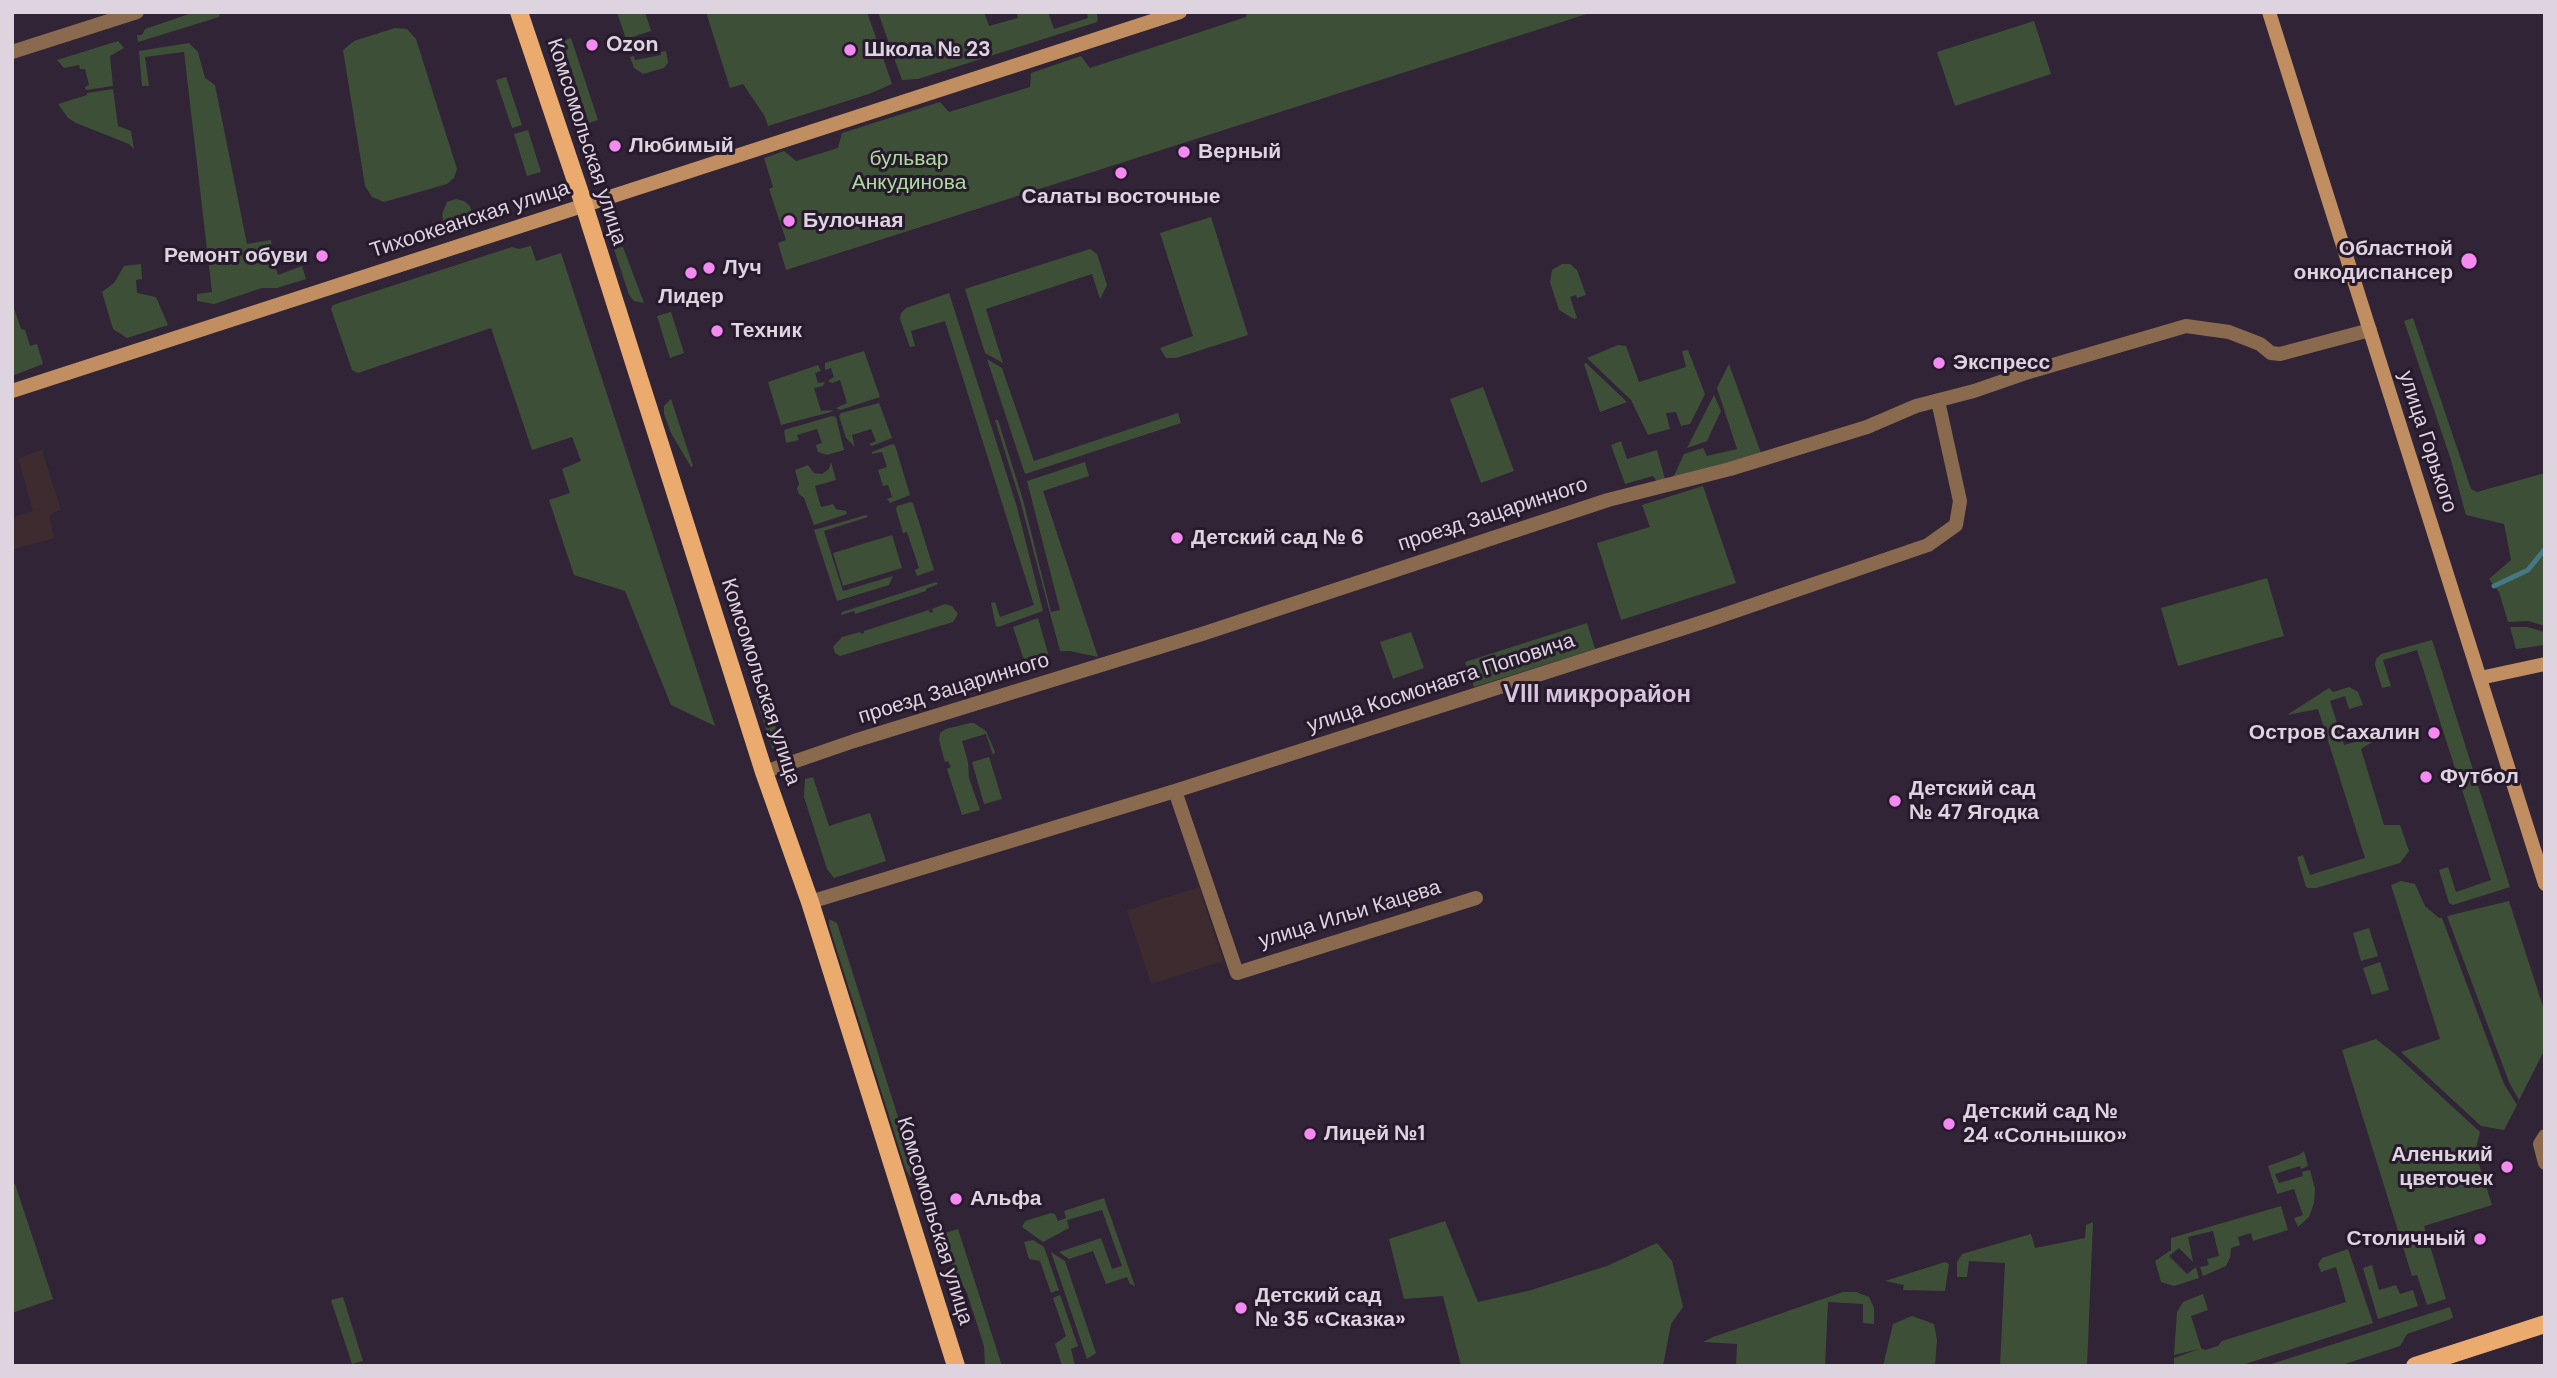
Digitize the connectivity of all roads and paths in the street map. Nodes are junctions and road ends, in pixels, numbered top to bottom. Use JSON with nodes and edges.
{"nodes":[{"id":1,"x":137,"y":12,"type":"edge"},
{"id":2,"x":519,"y":12,"type":"edge"},
{"id":3,"x":1180,"y":12,"type":"edge"},
{"id":4,"x":2269,"y":12,"type":"edge"},
{"id":5,"x":12,"y":52,"type":"edge"},
{"id":6,"x":584,"y":205,"type":"junction"},
{"id":7,"x":2370,"y":330,"type":"junction"},
{"id":8,"x":12,"y":391,"type":"edge"},
{"id":9,"x":1938,"y":401,"type":"junction"},
{"id":10,"x":2545,"y":664,"type":"edge"},
{"id":11,"x":2480,"y":678,"type":"junction"},
{"id":12,"x":764,"y":772,"type":"junction"},
{"id":13,"x":1175,"y":791,"type":"junction"},
{"id":14,"x":2545,"y":884,"type":"edge"},
{"id":15,"x":1476,"y":898,"type":"dead end"},
{"id":16,"x":810,"y":902,"type":"junction"},
{"id":17,"x":2545,"y":1136,"type":"edge"},
{"id":18,"x":2545,"y":1163,"type":"edge"},
{"id":19,"x":2545,"y":1324,"type":"edge"},
{"id":20,"x":956,"y":1366,"type":"edge"},
{"id":21,"x":2415,"y":1366,"type":"edge"}],
"edges":[{"from":1,"to":5,"type":"street"},
{"from":2,"to":6,"type":"main road","name":"Комсомольская улица"},
{"from":3,"to":6,"type":"street","name":"Тихоокеанская улица"},
{"from":4,"to":7,"type":"street","name":"улица Горького"},
{"from":6,"to":8,"type":"street","name":"Тихоокеанская улица"},
{"from":6,"to":12,"type":"main road","name":"Комсомольская улица"},
{"from":7,"to":9,"type":"street","name":"проезд Зацаринного"},
{"from":7,"to":11,"type":"street","name":"улица Горького"},
{"from":9,"to":12,"type":"street","name":"проезд Зацаринного"},
{"from":9,"to":13,"type":"street","name":"улица Космонавта Поповича"},
{"from":10,"to":11,"type":"street"},
{"from":11,"to":14,"type":"street","name":"улица Горького"},
{"from":12,"to":16,"type":"main road","name":"Комсомольская улица"},
{"from":13,"to":15,"type":"street","name":"улица Ильи Кацева"},
{"from":13,"to":16,"type":"street","name":"улица Космонавта Поповича"},
{"from":16,"to":20,"type":"main road","name":"Комсомольская улица"},
{"from":17,"to":18,"type":"street"},
{"from":19,"to":21,"type":"main road"}]}
